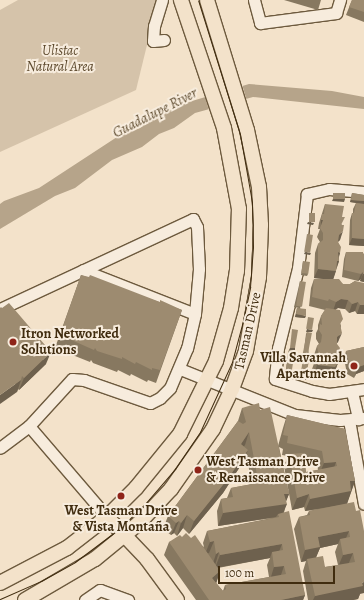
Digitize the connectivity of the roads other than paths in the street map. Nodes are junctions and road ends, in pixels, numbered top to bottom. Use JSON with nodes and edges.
{"nodes":[{"id":1,"x":162,"y":0,"type":"edge"},
{"id":2,"x":181,"y":0,"type":"edge"},
{"id":3,"x":207,"y":0,"type":"edge"},
{"id":4,"x":254,"y":0,"type":"edge"},
{"id":5,"x":340,"y":0,"type":"edge"},
{"id":6,"x":164,"y":40,"type":"dead end"},
{"id":7,"x":364,"y":192,"type":"edge"},
{"id":8,"x":83,"y":270,"type":"junction"},
{"id":9,"x":0,"y":309,"type":"edge"},
{"id":10,"x":195,"y":314,"type":"junction"},
{"id":11,"x":180,"y":369,"type":"junction"},
{"id":12,"x":208,"y":379,"type":"junction"},
{"id":13,"x":232,"y":389,"type":"junction"},
{"id":14,"x":364,"y":389,"type":"edge"},
{"id":15,"x":352,"y":392,"type":"junction"},
{"id":16,"x":359,"y":418,"type":"edge"},
{"id":17,"x":29,"y":426,"type":"junction"},
{"id":18,"x":0,"y":448,"type":"edge"},
{"id":19,"x":364,"y":504,"type":"edge"},
{"id":20,"x":107,"y":517,"type":"junction"},
{"id":21,"x":125,"y":536,"type":"junction"},
{"id":22,"x":0,"y":583,"type":"edge"},
{"id":23,"x":41,"y":597,"type":"edge"},
{"id":24,"x":25,"y":600,"type":"edge"},
{"id":25,"x":85,"y":600,"type":"edge"},
{"id":26,"x":128,"y":600,"type":"edge"},
{"id":27,"x":176,"y":600,"type":"edge"}],
"edges":[{"from":1,"to":6,"type":"street"},
{"from":2,"to":12,"type":"main road","name":"Tasman Drive"},
{"from":3,"to":13,"type":"main road","name":"Tasman Drive"},
{"from":4,"to":5,"type":"street"},
{"from":7,"to":15,"type":"street"},
{"from":8,"to":9,"type":"street"},
{"from":8,"to":10,"type":"street"},
{"from":8,"to":10,"type":"street"},
{"from":10,"to":11,"type":"street"},
{"from":11,"to":12,"type":"street"},
{"from":11,"to":17,"type":"street"},
{"from":12,"to":13,"type":"street"},
{"from":12,"to":20,"type":"main road","name":"Tasman Drive"},
{"from":13,"to":16,"type":"street"},
{"from":13,"to":21,"type":"main road","name":"Tasman Drive"},
{"from":14,"to":15,"type":"street"},
{"from":15,"to":16,"type":"street"},
{"from":16,"to":19,"type":"street"},
{"from":17,"to":18,"type":"street"},
{"from":17,"to":20,"type":"street"},
{"from":20,"to":21,"type":"main road"},
{"from":20,"to":22,"type":"main road","name":"Tasman Drive"},
{"from":21,"to":23,"type":"main road","name":"Tasman Drive"},
{"from":21,"to":27,"type":"main road"},
{"from":23,"to":24,"type":"main road","name":"Tasman Drive"},
{"from":25,"to":26,"type":"street"}]}
